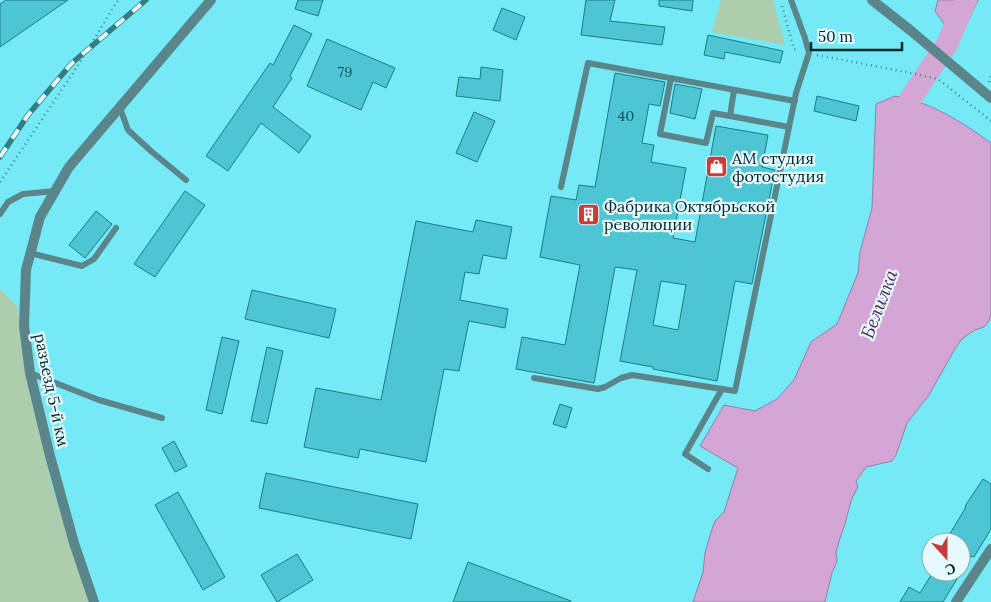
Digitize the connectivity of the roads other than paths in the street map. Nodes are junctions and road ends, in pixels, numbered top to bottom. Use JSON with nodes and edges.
{"nodes":[{"id":1,"x":211,"y":0,"type":"edge"},
{"id":2,"x":791,"y":0,"type":"edge"},
{"id":3,"x":872,"y":0,"type":"edge"},
{"id":4,"x":671,"y":78,"type":"junction"},
{"id":5,"x":734,"y":90,"type":"junction"},
{"id":6,"x":991,"y":98,"type":"edge"},
{"id":7,"x":794,"y":101,"type":"junction"},
{"id":8,"x":120,"y":108,"type":"junction"},
{"id":9,"x":730,"y":116,"type":"junction"},
{"id":10,"x":789,"y":127,"type":"junction"},
{"id":11,"x":186,"y":180,"type":"dead end"},
{"id":12,"x":561,"y":187,"type":"dead end"},
{"id":13,"x":55,"y":191,"type":"junction"},
{"id":14,"x":0,"y":214,"type":"edge"},
{"id":15,"x":116,"y":228,"type":"dead end"},
{"id":16,"x":30,"y":254,"type":"junction"},
{"id":17,"x":30,"y":373,"type":"junction"},
{"id":18,"x":534,"y":378,"type":"dead end"},
{"id":19,"x":722,"y":389,"type":"junction"},
{"id":20,"x":162,"y":418,"type":"dead end"},
{"id":21,"x":708,"y":470,"type":"dead end"},
{"id":22,"x":991,"y":549,"type":"edge"},
{"id":23,"x":94,"y":602,"type":"edge"},
{"id":24,"x":956,"y":602,"type":"edge"}],
"edges":[{"from":1,"to":8,"type":"street","name":"разъезд 5-й км"},
{"from":2,"to":7,"type":"lane"},
{"from":3,"to":6,"type":"street"},
{"from":4,"to":5,"type":"lane"},
{"from":4,"to":9,"type":"lane"},
{"from":4,"to":12,"type":"lane"},
{"from":5,"to":7,"type":"lane"},
{"from":5,"to":9,"type":"lane"},
{"from":7,"to":10,"type":"lane"},
{"from":8,"to":11,"type":"lane"},
{"from":8,"to":13,"type":"street","name":"разъезд 5-й км"},
{"from":9,"to":10,"type":"lane"},
{"from":10,"to":19,"type":"lane"},
{"from":13,"to":14,"type":"lane"},
{"from":13,"to":16,"type":"street","name":"разъезд 5-й км"},
{"from":15,"to":16,"type":"lane"},
{"from":16,"to":17,"type":"street","name":"разъезд 5-й км"},
{"from":17,"to":20,"type":"lane"},
{"from":17,"to":23,"type":"street","name":"разъезд 5-й км"},
{"from":18,"to":19,"type":"lane"},
{"from":19,"to":21,"type":"lane"},
{"from":22,"to":24,"type":"street"}]}
